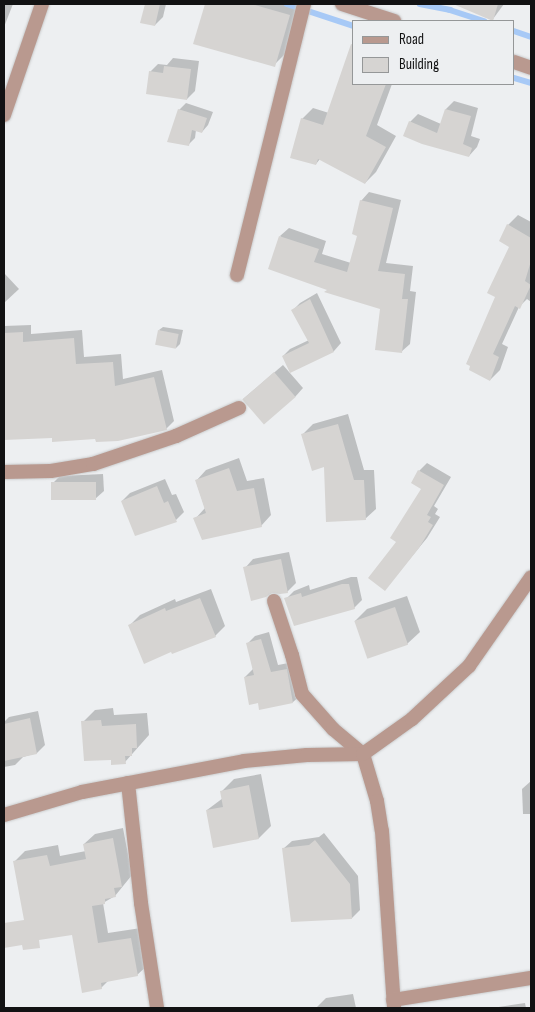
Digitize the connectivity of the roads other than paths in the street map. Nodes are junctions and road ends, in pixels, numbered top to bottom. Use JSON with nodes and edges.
{"nodes":[{"id":1,"x":42,"y":4,"type":"edge"},
{"id":2,"x":304,"y":4,"type":"edge"},
{"id":3,"x":342,"y":4,"type":"edge"},
{"id":4,"x":391,"y":20,"type":"edge"},
{"id":5,"x":515,"y":62,"type":"edge"},
{"id":6,"x":531,"y":68,"type":"edge"},
{"id":7,"x":4,"y":115,"type":"edge"},
{"id":8,"x":237,"y":275,"type":"dead end"},
{"id":9,"x":239,"y":408,"type":"dead end"},
{"id":10,"x":4,"y":472,"type":"edge"},
{"id":11,"x":531,"y":577,"type":"edge"},
{"id":12,"x":274,"y":601,"type":"dead end"},
{"id":13,"x":363,"y":754,"type":"junction"},
{"id":14,"x":128,"y":783,"type":"junction"},
{"id":15,"x":4,"y":815,"type":"edge"},
{"id":16,"x":531,"y":978,"type":"edge"},
{"id":17,"x":393,"y":1004,"type":"edge"},
{"id":18,"x":157,"y":1008,"type":"edge"}],
"edges":[{"from":1,"to":7,"type":"street"},
{"from":2,"to":8,"type":"street"},
{"from":3,"to":4,"type":"street"},
{"from":5,"to":6,"type":"street"},
{"from":9,"to":10,"type":"street"},
{"from":11,"to":13,"type":"street"},
{"from":12,"to":13,"type":"street"},
{"from":13,"to":14,"type":"street"},
{"from":13,"to":17,"type":"street"},
{"from":14,"to":15,"type":"street"},
{"from":14,"to":18,"type":"street"},
{"from":16,"to":17,"type":"street"}]}
